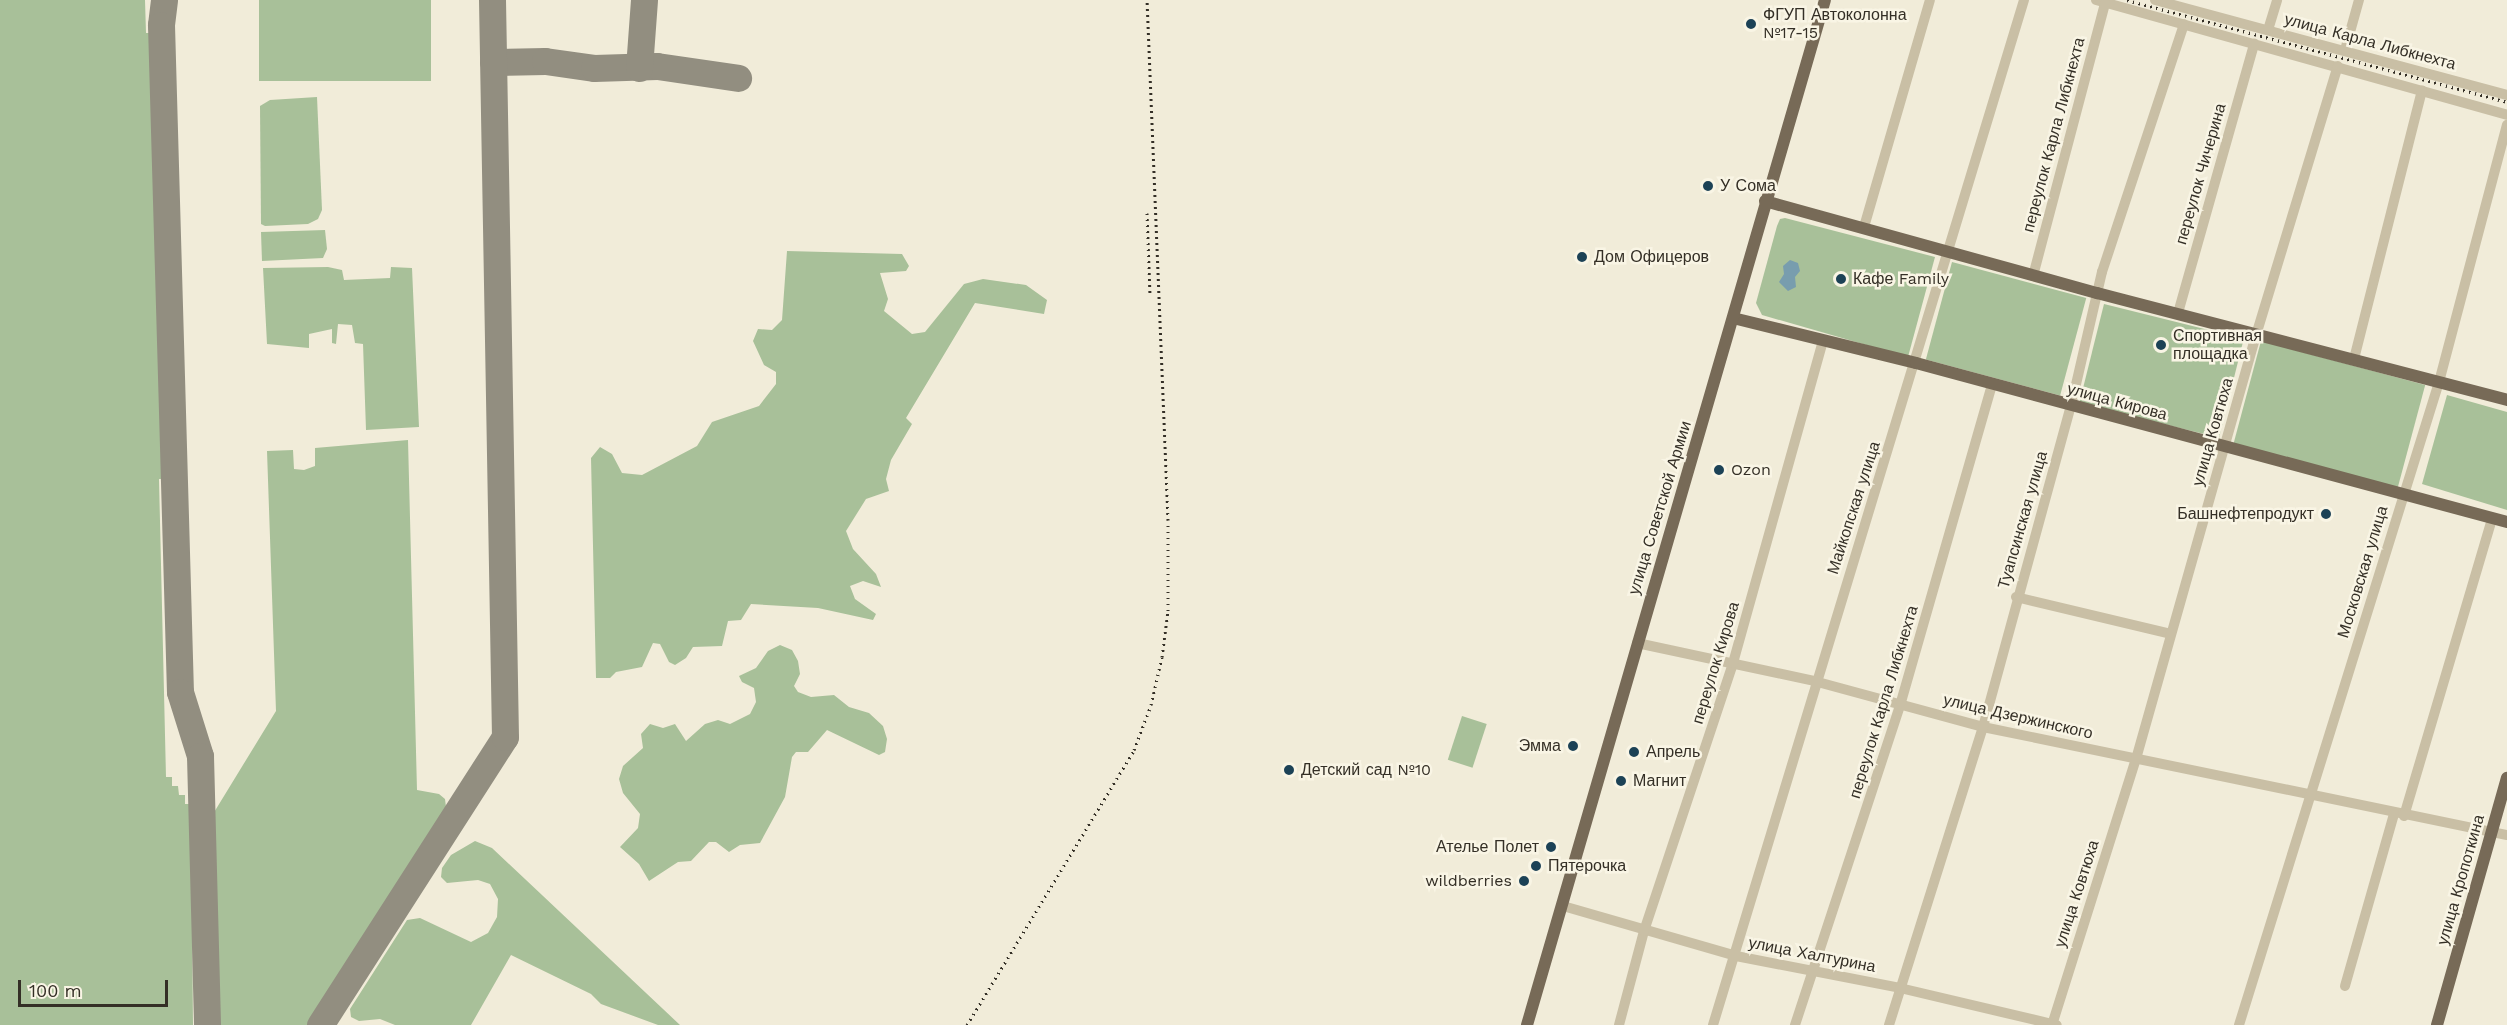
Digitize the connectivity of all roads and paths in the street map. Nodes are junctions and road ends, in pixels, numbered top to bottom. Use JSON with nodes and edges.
{"nodes":[{"id":1,"x":1825,"y":0,"type":"edge"},
{"id":2,"x":1930,"y":0,"type":"edge"},
{"id":3,"x":2024,"y":0,"type":"edge"},
{"id":4,"x":2155,"y":0,"type":"edge"},
{"id":5,"x":2277,"y":0,"type":"edge"},
{"id":6,"x":2359,"y":0,"type":"edge"},
{"id":7,"x":2101,"y":1,"type":"edge"},
{"id":8,"x":2190,"y":5,"type":"edge"},
{"id":9,"x":2184,"y":24,"type":"junction"},
{"id":10,"x":2268,"y":30,"type":"junction"},
{"id":11,"x":2254,"y":44,"type":"junction"},
{"id":12,"x":2345,"y":50,"type":"junction"},
{"id":13,"x":2338,"y":66,"type":"junction"},
{"id":14,"x":2422,"y":90,"type":"junction"},
{"id":15,"x":2507,"y":95,"type":"edge"},
{"id":16,"x":2507,"y":115,"type":"edge"},
{"id":17,"x":2507,"y":125,"type":"edge"},
{"id":18,"x":1764,"y":201,"type":"junction"},
{"id":19,"x":1864,"y":227,"type":"junction"},
{"id":20,"x":1948,"y":251,"type":"junction"},
{"id":21,"x":2034,"y":276,"type":"junction"},
{"id":22,"x":2097,"y":294,"type":"junction"},
{"id":23,"x":2178,"y":313,"type":"junction"},
{"id":24,"x":1733,"y":318,"type":"junction"},
{"id":25,"x":2257,"y":332,"type":"junction"},
{"id":26,"x":1822,"y":341,"type":"junction"},
{"id":27,"x":2354,"y":359,"type":"junction"},
{"id":28,"x":1916,"y":363,"type":"junction"},
{"id":29,"x":2439,"y":382,"type":"junction"},
{"id":30,"x":1992,"y":384,"type":"junction"},
{"id":31,"x":2507,"y":400,"type":"edge"},
{"id":32,"x":2072,"y":406,"type":"junction"},
{"id":33,"x":2225,"y":448,"type":"junction"},
{"id":34,"x":2403,"y":493,"type":"junction"},
{"id":35,"x":2492,"y":518,"type":"junction"},
{"id":36,"x":2507,"y":522,"type":"edge"},
{"id":37,"x":2016,"y":597,"type":"junction"},
{"id":38,"x":2172,"y":634,"type":"junction"},
{"id":39,"x":1636,"y":643,"type":"junction"},
{"id":40,"x":1733,"y":663,"type":"junction"},
{"id":41,"x":1814,"y":681,"type":"junction"},
{"id":42,"x":1901,"y":702,"type":"junction"},
{"id":43,"x":1983,"y":727,"type":"junction"},
{"id":44,"x":2136,"y":759,"type":"junction"},
{"id":45,"x":2507,"y":778,"type":"edge"},
{"id":46,"x":2310,"y":796,"type":"junction"},
{"id":47,"x":2399,"y":815,"type":"junction"},
{"id":48,"x":2490,"y":831,"type":"junction"},
{"id":49,"x":2507,"y":835,"type":"edge"},
{"id":50,"x":1563,"y":906,"type":"junction"},
{"id":51,"x":1644,"y":931,"type":"junction"},
{"id":52,"x":1736,"y":956,"type":"junction"},
{"id":53,"x":1812,"y":970,"type":"junction"},
{"id":54,"x":2345,"y":986,"type":"dead end"},
{"id":55,"x":1900,"y":988,"type":"junction"},
{"id":56,"x":1527,"y":1025,"type":"edge"},
{"id":57,"x":1619,"y":1025,"type":"edge"},
{"id":58,"x":1713,"y":1025,"type":"edge"},
{"id":59,"x":1795,"y":1025,"type":"edge"},
{"id":60,"x":1889,"y":1025,"type":"edge"},
{"id":61,"x":2054,"y":1025,"type":"edge"},
{"id":62,"x":2239,"y":1025,"type":"edge"},
{"id":63,"x":2437,"y":1025,"type":"edge"}],
"edges":[{"from":1,"to":18,"type":"main road","name":"улица Советской Армии"},
{"from":2,"to":19,"type":"street"},
{"from":3,"to":20,"type":"street","name":"Майкопская улица"},
{"from":4,"to":8,"type":"street","name":"улица Карла Либкнехта"},
{"from":5,"to":10,"type":"street"},
{"from":6,"to":12,"type":"street"},
{"from":7,"to":9,"type":"street","name":"улица Карла Либкнехта"},
{"from":7,"to":21,"type":"street","name":"переулок Карла Либкнехта"},
{"from":8,"to":10,"type":"street","name":"улица Карла Либкнехта"},
{"from":9,"to":11,"type":"street","name":"улица Карла Либкнехта"},
{"from":9,"to":22,"type":"street","name":"Туапсинская улица"},
{"from":10,"to":12,"type":"street","name":"улица Карла Либкнехта"},
{"from":11,"to":13,"type":"street","name":"улица Карла Либкнехта"},
{"from":11,"to":23,"type":"street","name":"переулок Чичерина"},
{"from":12,"to":15,"type":"street","name":"улица Карла Либкнехта"},
{"from":13,"to":14,"type":"street","name":"улица Карла Либкнехта"},
{"from":13,"to":25,"type":"street","name":"улица Ковтюха"},
{"from":14,"to":16,"type":"street","name":"улица Карла Либкнехта"},
{"from":14,"to":27,"type":"street","name":"улица Карла Либкнехта"},
{"from":17,"to":29,"type":"street","name":"Московская улица"},
{"from":18,"to":19,"type":"main road"},
{"from":18,"to":24,"type":"main road","name":"улица Советской Армии"},
{"from":19,"to":20,"type":"main road"},
{"from":20,"to":21,"type":"main road"},
{"from":20,"to":28,"type":"street","name":"Майкопская улица"},
{"from":21,"to":22,"type":"main road"},
{"from":22,"to":23,"type":"main road"},
{"from":22,"to":32,"type":"street","name":"Туапсинская улица"},
{"from":23,"to":25,"type":"main road"},
{"from":24,"to":26,"type":"main road","name":"улица Кирова"},
{"from":24,"to":39,"type":"main road","name":"улица Советской Армии"},
{"from":25,"to":27,"type":"main road"},
{"from":25,"to":33,"type":"street","name":"улица Ковтюха"},
{"from":26,"to":28,"type":"main road","name":"улица Кирова"},
{"from":26,"to":40,"type":"street","name":"переулок Кирова"},
{"from":27,"to":29,"type":"main road"},
{"from":28,"to":30,"type":"main road","name":"улица Кирова"},
{"from":28,"to":41,"type":"street","name":"Майкопская улица"},
{"from":29,"to":31,"type":"main road"},
{"from":29,"to":34,"type":"street","name":"Московская улица"},
{"from":30,"to":32,"type":"main road","name":"улица Кирова"},
{"from":30,"to":42,"type":"street","name":"переулок Карла Либкнехта"},
{"from":32,"to":33,"type":"main road","name":"улица Кирова"},
{"from":32,"to":37,"type":"street","name":"Туапсинская улица"},
{"from":33,"to":34,"type":"main road","name":"улица Кирова"},
{"from":33,"to":38,"type":"street","name":"улица Ковтюха"},
{"from":34,"to":35,"type":"main road","name":"улица Кирова"},
{"from":34,"to":46,"type":"street","name":"Московская улица"},
{"from":35,"to":36,"type":"main road","name":"улица Кирова"},
{"from":35,"to":47,"type":"street"},
{"from":37,"to":38,"type":"street"},
{"from":37,"to":43,"type":"street","name":"Туапсинская улица"},
{"from":38,"to":44,"type":"street","name":"улица Ковтюха"},
{"from":39,"to":40,"type":"street","name":"улица Дзержинского"},
{"from":39,"to":50,"type":"main road","name":"улица Советской Армии"},
{"from":40,"to":41,"type":"street","name":"улица Дзержинского"},
{"from":40,"to":51,"type":"street","name":"переулок Кирова"},
{"from":41,"to":42,"type":"street","name":"улица Дзержинского"},
{"from":41,"to":52,"type":"street","name":"Майкопская улица"},
{"from":42,"to":43,"type":"street","name":"улица Дзержинского"},
{"from":42,"to":53,"type":"street","name":"переулок Карла Либкнехта"},
{"from":43,"to":44,"type":"street","name":"улица Дзержинского"},
{"from":43,"to":55,"type":"street","name":"Туапсинская улица"},
{"from":44,"to":46,"type":"street","name":"улица Дзержинского"},
{"from":44,"to":61,"type":"street","name":"улица Ковтюха"},
{"from":45,"to":48,"type":"main road","name":"улица Кропоткина"},
{"from":46,"to":47,"type":"street","name":"улица Дзержинского"},
{"from":46,"to":62,"type":"street","name":"Московская улица"},
{"from":47,"to":48,"type":"street","name":"улица Дзержинского"},
{"from":47,"to":54,"type":"street"},
{"from":48,"to":49,"type":"street","name":"улица Дзержинского"},
{"from":48,"to":63,"type":"main road","name":"улица Кропоткина"},
{"from":50,"to":51,"type":"street","name":"улица Халтурина"},
{"from":50,"to":56,"type":"main road","name":"улица Советской Армии"},
{"from":51,"to":52,"type":"street","name":"улица Халтурина"},
{"from":51,"to":57,"type":"street","name":"переулок Кирова"},
{"from":52,"to":53,"type":"street","name":"улица Халтурина"},
{"from":52,"to":58,"type":"street","name":"Майкопская улица"},
{"from":53,"to":55,"type":"street","name":"улица Халтурина"},
{"from":53,"to":59,"type":"street","name":"переулок Карла Либкнехта"},
{"from":55,"to":60,"type":"street","name":"Туапсинская улица"},
{"from":55,"to":61,"type":"street","name":"улица Халтурина"}]}
